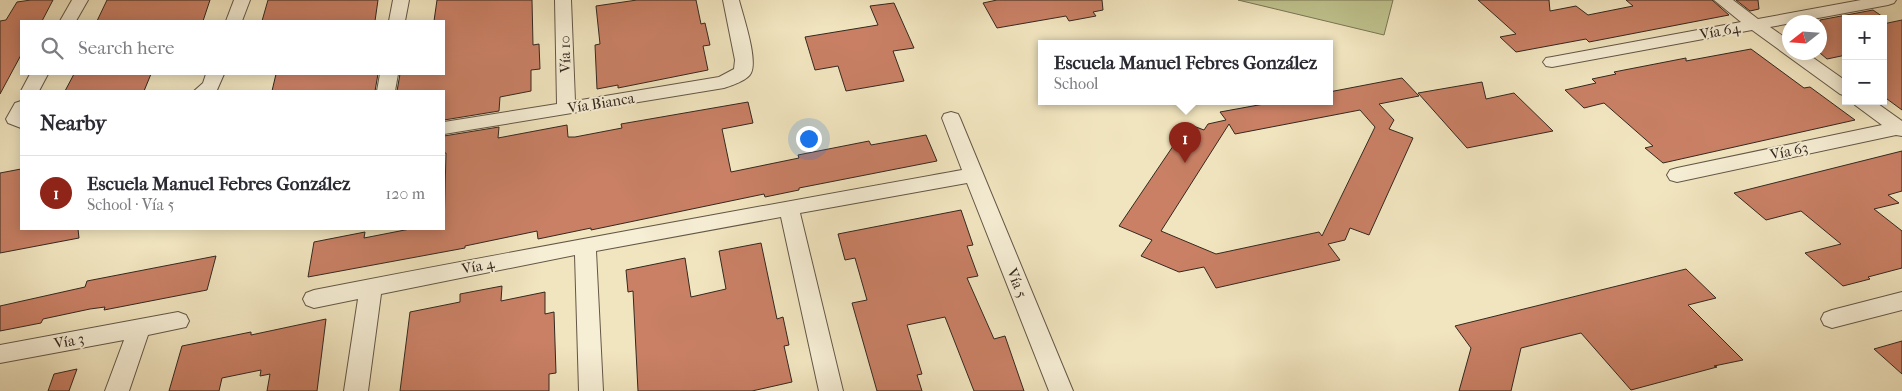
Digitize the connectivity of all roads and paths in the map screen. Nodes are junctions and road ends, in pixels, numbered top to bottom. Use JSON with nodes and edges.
{"nodes":[{"id":1,"x":80,"y":0,"type":"edge"},
{"id":2,"x":242,"y":0,"type":"edge"},
{"id":3,"x":401,"y":0,"type":"edge"},
{"id":4,"x":563,"y":0,"type":"edge"},
{"id":5,"x":731,"y":0,"type":"edge"},
{"id":6,"x":1722,"y":0,"type":"edge"},
{"id":7,"x":1888,"y":0,"type":"edge"},
{"id":8,"x":69,"y":20,"type":"edge"},
{"id":9,"x":234,"y":20,"type":"edge"},
{"id":10,"x":398,"y":20,"type":"edge"},
{"id":11,"x":1755,"y":25,"type":"junction"},
{"id":12,"x":1782,"y":44,"type":"edge"},
{"id":13,"x":1804,"y":60,"type":"edge"},
{"id":14,"x":1552,"y":62,"type":"dead end"},
{"id":15,"x":38,"y":75,"type":"edge"},
{"id":16,"x":215,"y":75,"type":"edge"},
{"id":17,"x":389,"y":75,"type":"edge"},
{"id":18,"x":1842,"y":87,"type":"edge"},
{"id":19,"x":31,"y":90,"type":"edge"},
{"id":20,"x":205,"y":90,"type":"edge"},
{"id":21,"x":386,"y":90,"type":"edge"},
{"id":22,"x":1867,"y":105,"type":"edge"},
{"id":23,"x":20,"y":109,"type":"edge"},
{"id":24,"x":566,"y":109,"type":"junction"},
{"id":25,"x":951,"y":118,"type":"dead end"},
{"id":26,"x":20,"y":122,"type":"edge"},
{"id":27,"x":445,"y":128,"type":"edge"},
{"id":28,"x":1901,"y":129,"type":"edge"},
{"id":29,"x":974,"y":175,"type":"junction"},
{"id":30,"x":1677,"y":175,"type":"dead end"},
{"id":31,"x":789,"y":208,"type":"junction"},
{"id":32,"x":585,"y":246,"type":"junction"},
{"id":33,"x":371,"y":287,"type":"junction"},
{"id":34,"x":314,"y":299,"type":"dead end"},
{"id":35,"x":1902,"y":301,"type":"edge"},
{"id":36,"x":1832,"y":319,"type":"dead end"},
{"id":37,"x":178,"y":322,"type":"dead end"},
{"id":38,"x":138,"y":329,"type":"junction"},
{"id":39,"x":0,"y":354,"type":"edge"},
{"id":40,"x":117,"y":391,"type":"edge"},
{"id":41,"x":356,"y":391,"type":"edge"},
{"id":42,"x":591,"y":391,"type":"edge"},
{"id":43,"x":831,"y":391,"type":"edge"},
{"id":44,"x":1061,"y":391,"type":"edge"}],
"edges":[{"from":1,"to":8,"type":"street"},
{"from":2,"to":9,"type":"street"},
{"from":3,"to":10,"type":"street"},
{"from":4,"to":24,"type":"street","name":"Vía 10"},
{"from":5,"to":24,"type":"street","name":"Vía Bianca"},
{"from":6,"to":11,"type":"street"},
{"from":7,"to":11,"type":"street","name":"Vía 64"},
{"from":11,"to":12,"type":"street"},
{"from":11,"to":14,"type":"street","name":"Vía 64"},
{"from":13,"to":18,"type":"street"},
{"from":15,"to":19,"type":"street"},
{"from":16,"to":20,"type":"street"},
{"from":17,"to":21,"type":"street"},
{"from":22,"to":28,"type":"street"},
{"from":23,"to":26,"type":"street"},
{"from":24,"to":27,"type":"street","name":"Vía Bianca"},
{"from":25,"to":29,"type":"street","name":"Vía 5"},
{"from":28,"to":30,"type":"street","name":"Vía 63"},
{"from":29,"to":31,"type":"street"},
{"from":29,"to":44,"type":"street","name":"Vía 5"},
{"from":31,"to":32,"type":"street","name":"Vía 4"},
{"from":31,"to":43,"type":"street"},
{"from":32,"to":33,"type":"street","name":"Vía 4"},
{"from":32,"to":42,"type":"street"},
{"from":33,"to":34,"type":"street","name":"Vía 4"},
{"from":33,"to":41,"type":"street"},
{"from":35,"to":36,"type":"street"},
{"from":37,"to":38,"type":"street","name":"Vía 3"},
{"from":38,"to":39,"type":"street","name":"Vía 3"},
{"from":38,"to":40,"type":"street"}]}
